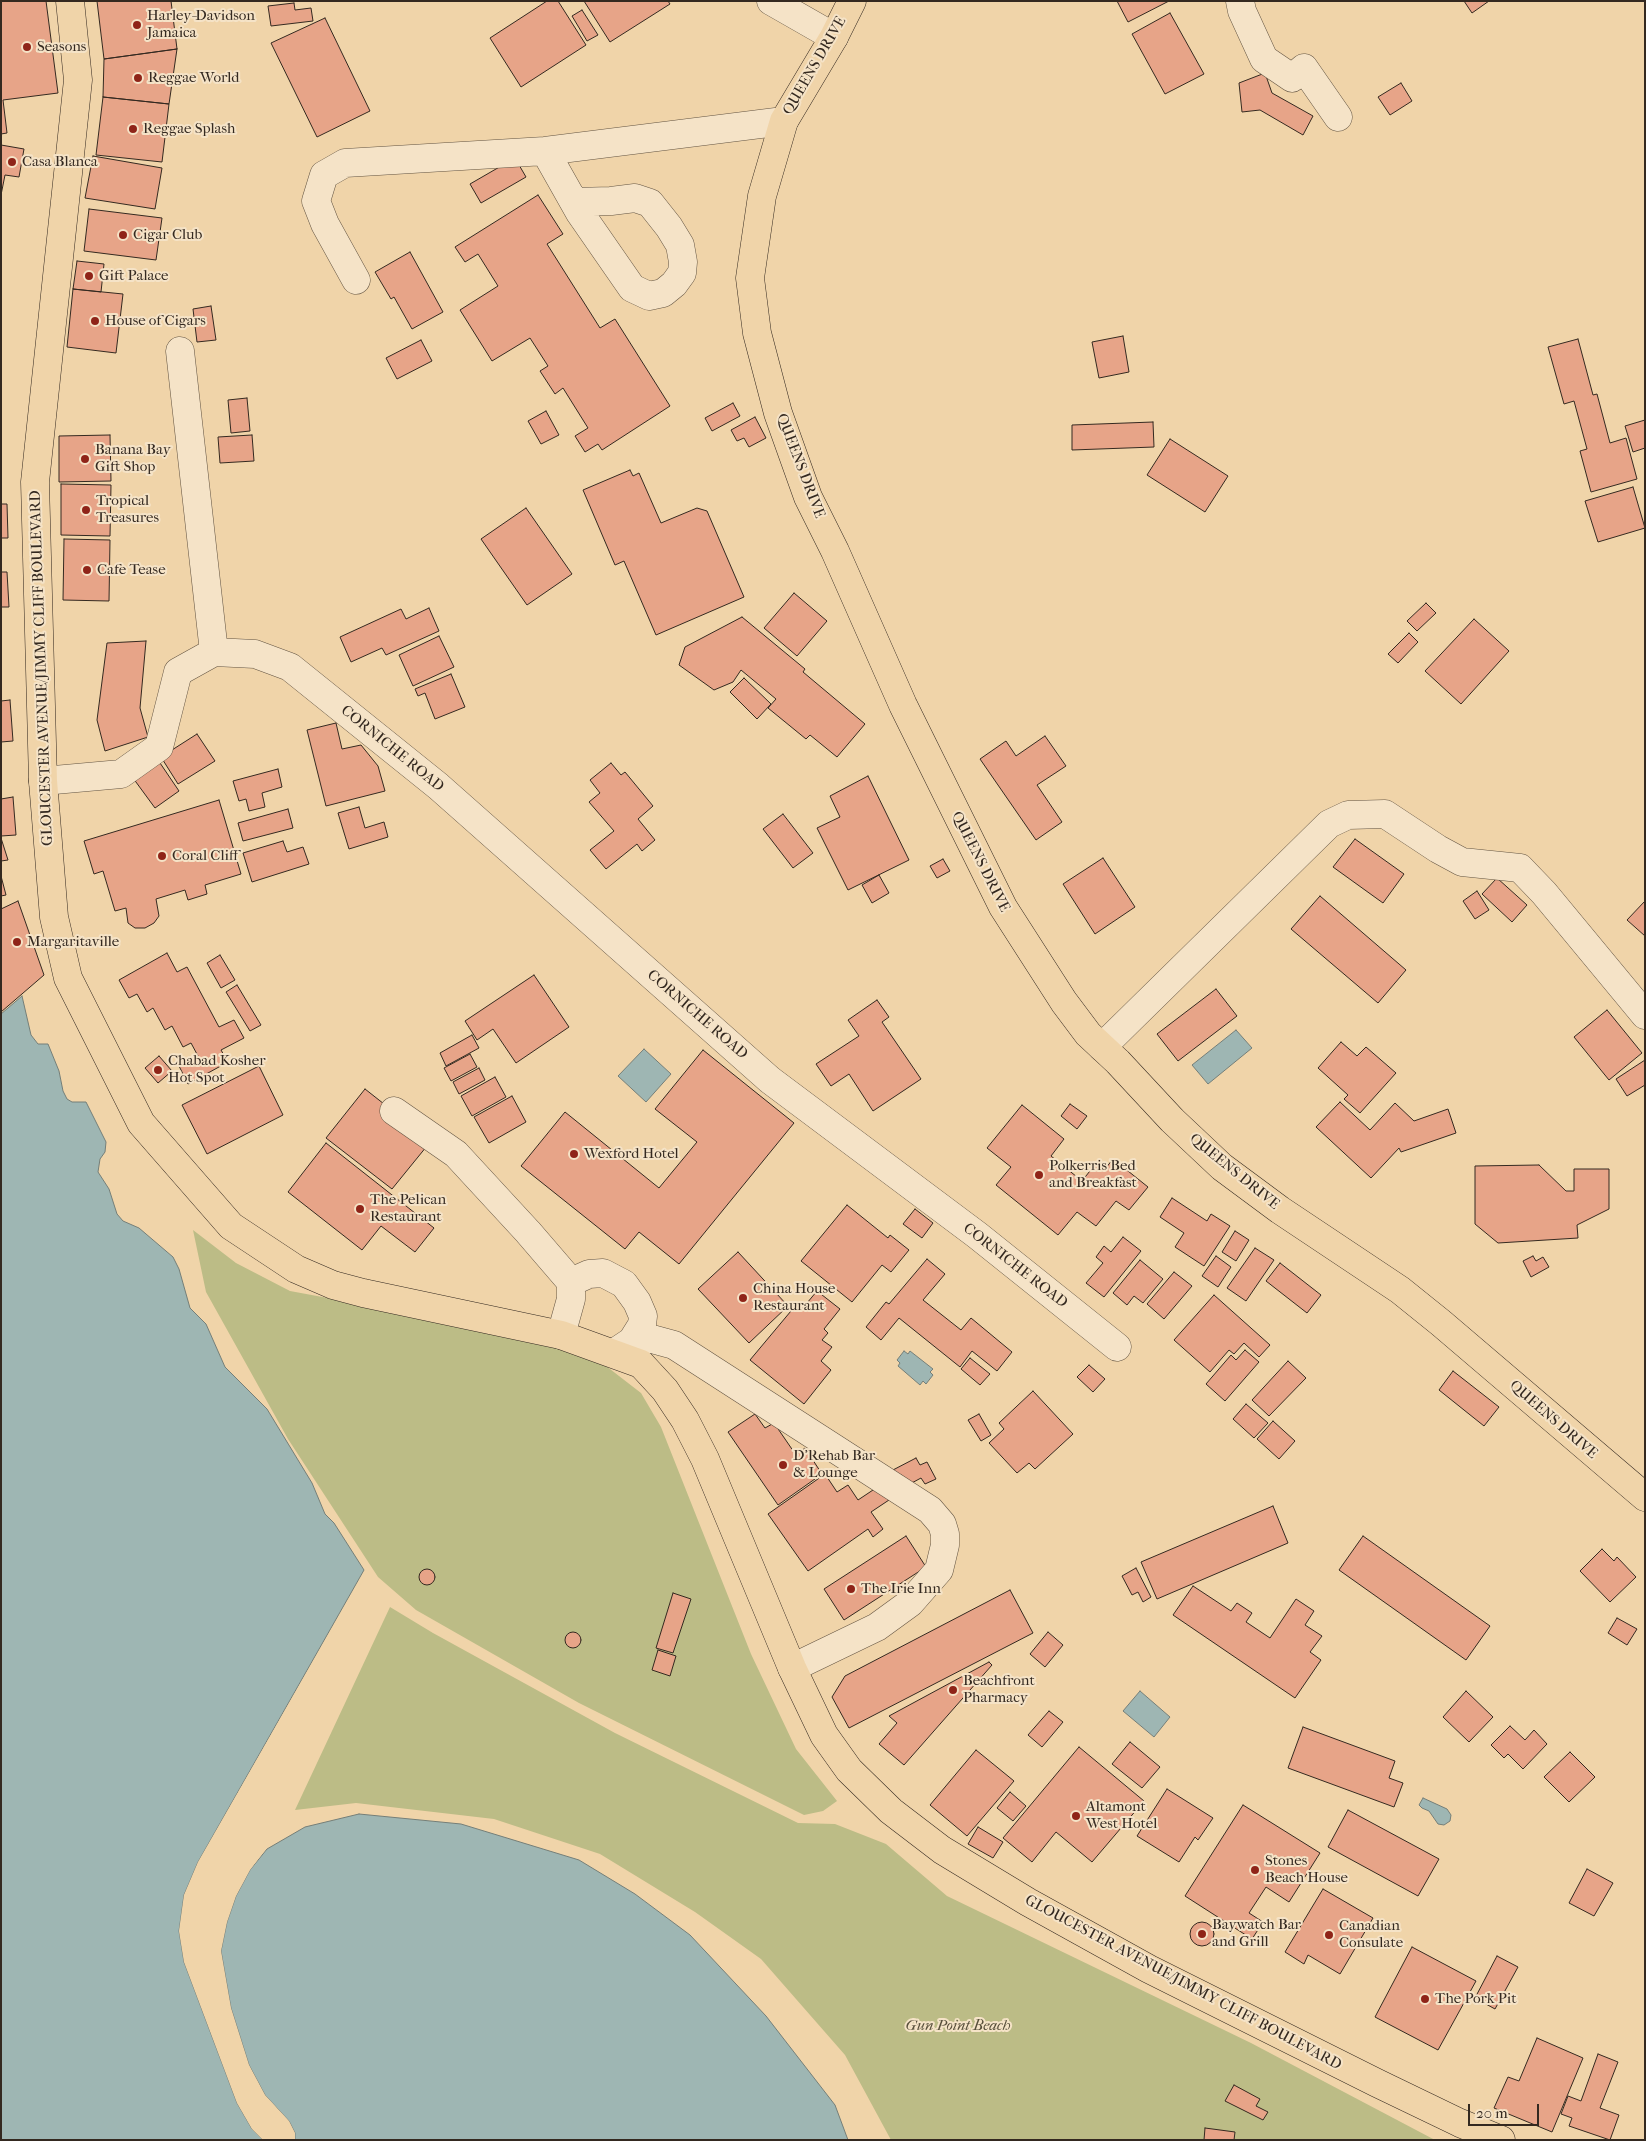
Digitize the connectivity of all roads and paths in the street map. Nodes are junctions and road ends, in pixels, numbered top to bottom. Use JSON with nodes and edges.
{"nodes":[{"id":1,"x":70,"y":1,"type":"edge"},
{"id":2,"x":771,"y":1,"type":"edge"},
{"id":3,"x":852,"y":1,"type":"edge"},
{"id":4,"x":1240,"y":1,"type":"edge"},
{"id":5,"x":834,"y":37,"type":"junction"},
{"id":6,"x":1338,"y":117,"type":"dead end"},
{"id":7,"x":784,"y":121,"type":"junction"},
{"id":8,"x":545,"y":151,"type":"junction"},
{"id":9,"x":574,"y":202,"type":"dead end"},
{"id":10,"x":356,"y":280,"type":"dead end"},
{"id":11,"x":180,"y":351,"type":"dead end"},
{"id":12,"x":214,"y":652,"type":"junction"},
{"id":13,"x":43,"y":781,"type":"junction"},
{"id":14,"x":1645,"y":1014,"type":"edge"},
{"id":15,"x":1102,"y":1047,"type":"junction"},
{"id":16,"x":394,"y":1111,"type":"dead end"},
{"id":17,"x":571,"y":1282,"type":"junction"},
{"id":18,"x":561,"y":1335,"type":"junction"},
{"id":19,"x":623,"y":1347,"type":"junction"},
{"id":20,"x":1118,"y":1347,"type":"dead end"},
{"id":21,"x":1645,"y":1497,"type":"edge"},
{"id":22,"x":792,"y":1668,"type":"junction"},
{"id":23,"x":1501,"y":2140,"type":"edge"}],
"edges":[{"from":1,"to":13,"type":"main road","name":"GLOUCESTER AVENUE/JIMMY CLIFF BOULEVARD"},
{"from":2,"to":5,"type":"street"},
{"from":3,"to":5,"type":"main road","name":"QUEENS DRIVE"},
{"from":4,"to":6,"type":"street"},
{"from":5,"to":7,"type":"main road","name":"QUEENS DRIVE"},
{"from":7,"to":8,"type":"street"},
{"from":7,"to":15,"type":"main road","name":"QUEENS DRIVE"},
{"from":8,"to":9,"type":"street"},
{"from":8,"to":10,"type":"street"},
{"from":11,"to":12,"type":"street"},
{"from":12,"to":13,"type":"street"},
{"from":12,"to":20,"type":"street","name":"CORNICHE ROAD"},
{"from":13,"to":18,"type":"main road","name":"GLOUCESTER AVENUE/JIMMY CLIFF BOULEVARD"},
{"from":14,"to":15,"type":"street"},
{"from":15,"to":21,"type":"main road","name":"QUEENS DRIVE"},
{"from":16,"to":17,"type":"street"},
{"from":17,"to":18,"type":"street"},
{"from":17,"to":19,"type":"street"},
{"from":18,"to":19,"type":"main road","name":"GLOUCESTER AVENUE/JIMMY CLIFF BOULEVARD"},
{"from":19,"to":22,"type":"main road","name":"GLOUCESTER AVENUE/JIMMY CLIFF BOULEVARD"},
{"from":19,"to":22,"type":"street"},
{"from":22,"to":23,"type":"main road","name":"GLOUCESTER AVENUE/JIMMY CLIFF BOULEVARD"}]}
